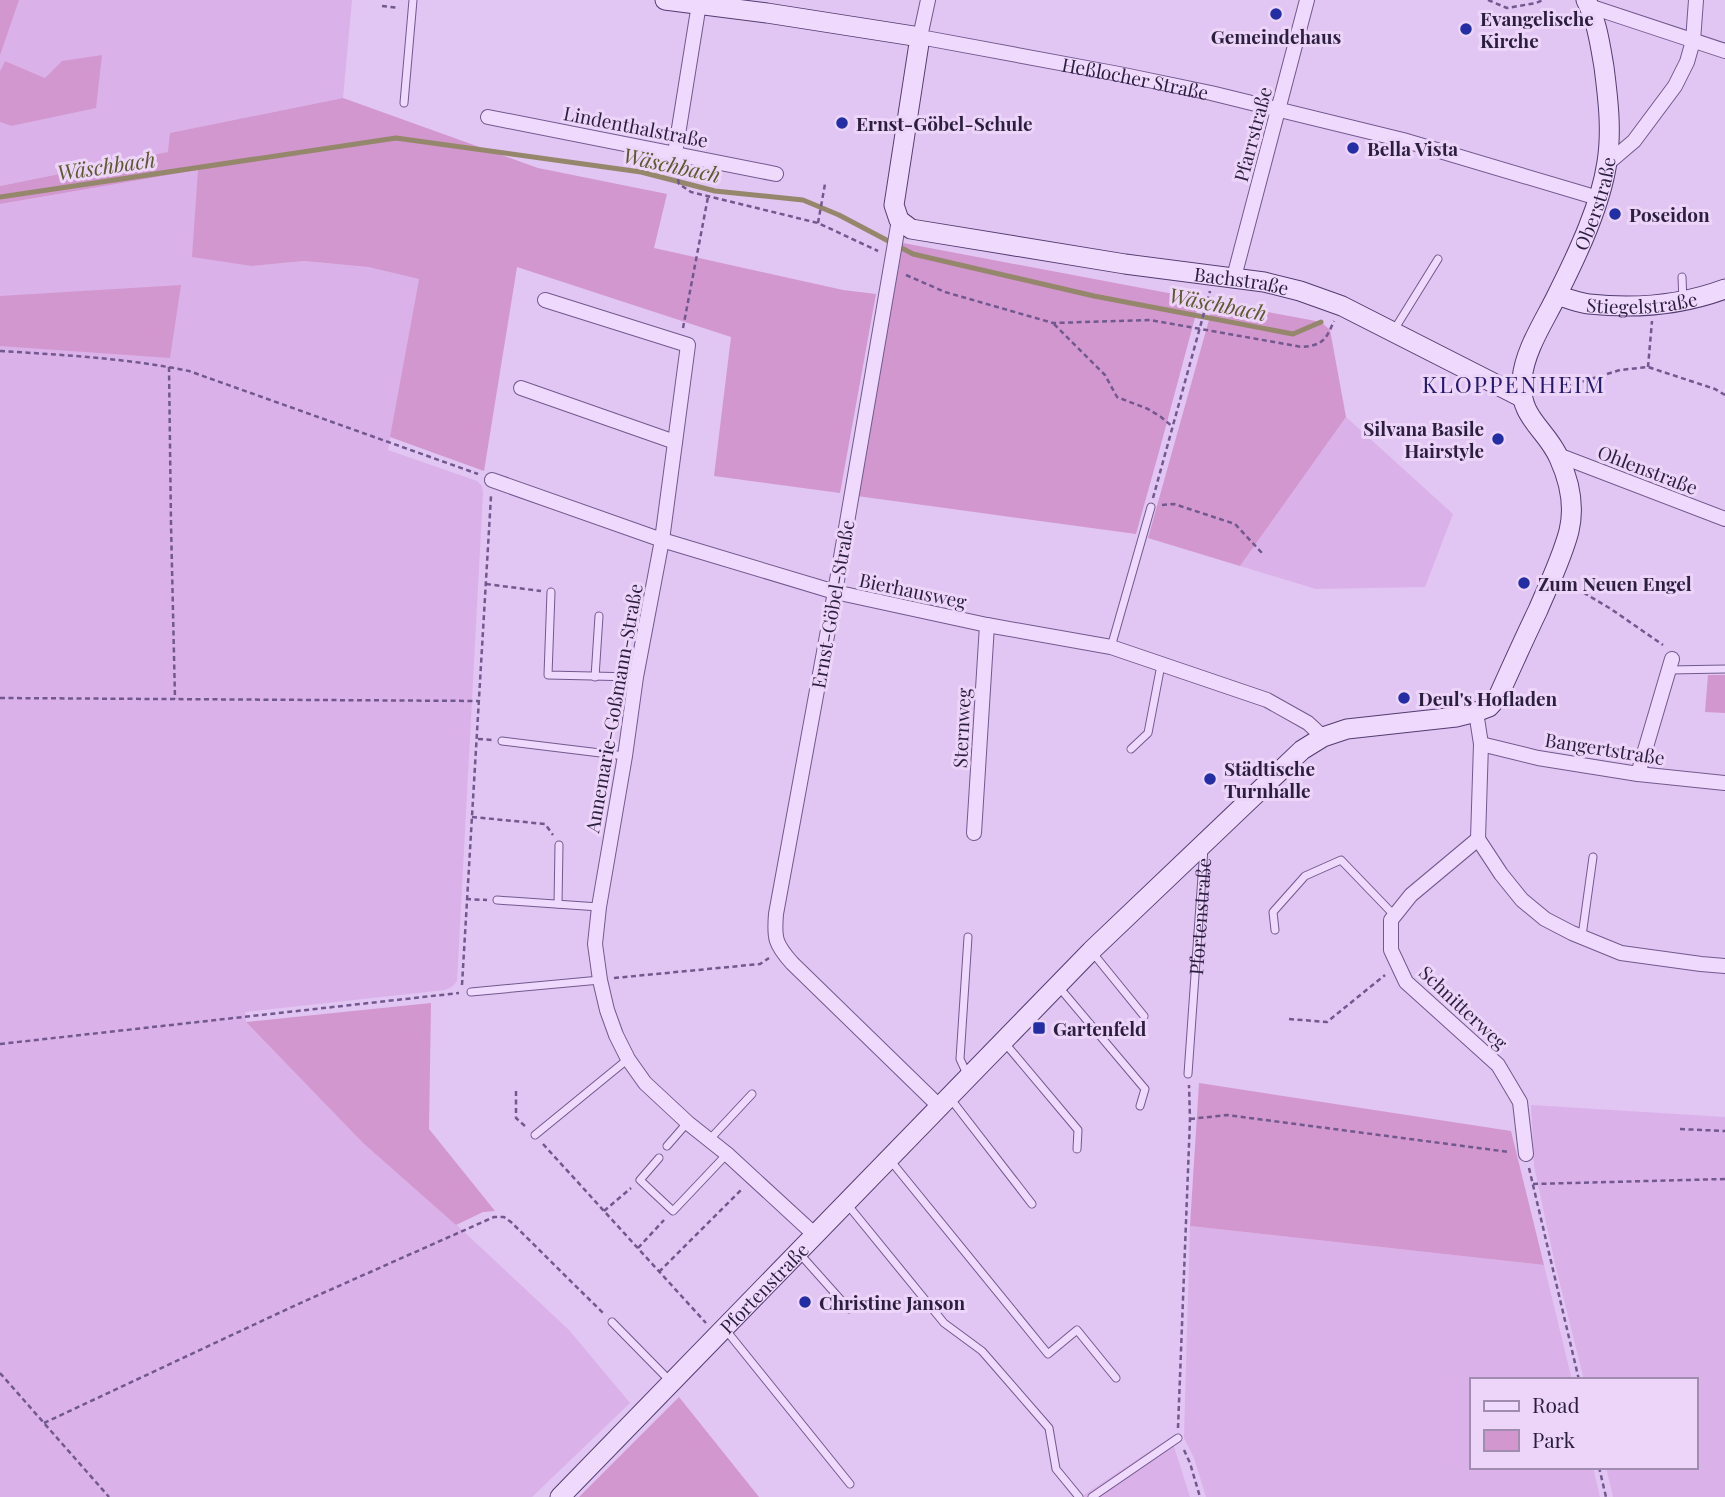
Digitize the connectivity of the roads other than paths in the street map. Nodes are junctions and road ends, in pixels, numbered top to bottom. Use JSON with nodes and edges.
{"nodes":[{"id":1,"x":413,"y":0,"type":"edge"},
{"id":2,"x":665,"y":0,"type":"edge"},
{"id":3,"x":928,"y":0,"type":"edge"},
{"id":4,"x":1307,"y":0,"type":"edge"},
{"id":5,"x":1696,"y":0,"type":"edge"},
{"id":6,"x":1588,"y":3,"type":"edge"},
{"id":7,"x":698,"y":4,"type":"junction"},
{"id":8,"x":920,"y":37,"type":"junction"},
{"id":9,"x":1693,"y":41,"type":"junction"},
{"id":10,"x":1725,"y":51,"type":"edge"},
{"id":11,"x":404,"y":103,"type":"dead end"},
{"id":12,"x":1279,"y":110,"type":"junction"},
{"id":13,"x":488,"y":117,"type":"dead end"},
{"id":14,"x":675,"y":153,"type":"junction"},
{"id":15,"x":1607,"y":164,"type":"junction"},
{"id":16,"x":776,"y":174,"type":"dead end"},
{"id":17,"x":1598,"y":198,"type":"junction"},
{"id":18,"x":898,"y":225,"type":"junction"},
{"id":19,"x":1438,"y":258,"type":"dead end"},
{"id":20,"x":1682,"y":277,"type":"dead end"},
{"id":21,"x":1234,"y":278,"type":"junction"},
{"id":22,"x":1725,"y":289,"type":"edge"},
{"id":23,"x":1557,"y":296,"type":"junction"},
{"id":24,"x":545,"y":300,"type":"dead end"},
{"id":25,"x":1683,"y":301,"type":"junction"},
{"id":26,"x":1394,"y":331,"type":"junction"},
{"id":27,"x":521,"y":388,"type":"dead end"},
{"id":28,"x":1521,"y":399,"type":"junction"},
{"id":29,"x":675,"y":442,"type":"junction"},
{"id":30,"x":1558,"y":455,"type":"junction"},
{"id":31,"x":492,"y":480,"type":"road end"},
{"id":32,"x":1151,"y":507,"type":"road end"},
{"id":33,"x":1725,"y":519,"type":"edge"},
{"id":34,"x":662,"y":540,"type":"junction"},
{"id":35,"x":551,"y":592,"type":"road end"},
{"id":36,"x":835,"y":592,"type":"junction"},
{"id":37,"x":599,"y":616,"type":"dead end"},
{"id":38,"x":987,"y":625,"type":"junction"},
{"id":39,"x":1111,"y":647,"type":"junction"},
{"id":40,"x":1161,"y":664,"type":"junction"},
{"id":41,"x":1670,"y":665,"type":"joint"},
{"id":42,"x":1725,"y":669,"type":"edge"},
{"id":43,"x":596,"y":677,"type":"junction"},
{"id":44,"x":636,"y":677,"type":"junction"},
{"id":45,"x":1476,"y":712,"type":"junction"},
{"id":46,"x":1322,"y":737,"type":"junction"},
{"id":47,"x":502,"y":741,"type":"dead end"},
{"id":48,"x":1481,"y":744,"type":"junction"},
{"id":49,"x":1132,"y":749,"type":"dead end"},
{"id":50,"x":625,"y":756,"type":"junction"},
{"id":51,"x":1638,"y":774,"type":"junction"},
{"id":52,"x":1725,"y":783,"type":"edge"},
{"id":53,"x":974,"y":833,"type":"dead end"},
{"id":54,"x":1478,"y":839,"type":"junction"},
{"id":55,"x":1204,"y":844,"type":"junction"},
{"id":56,"x":559,"y":845,"type":"road end"},
{"id":57,"x":1593,"y":857,"type":"dead end"},
{"id":58,"x":497,"y":900,"type":"road end"},
{"id":59,"x":558,"y":904,"type":"junction"},
{"id":60,"x":599,"y":907,"type":"junction"},
{"id":61,"x":1395,"y":916,"type":"junction"},
{"id":62,"x":1275,"y":930,"type":"dead end"},
{"id":63,"x":968,"y":937,"type":"dead end"},
{"id":64,"x":1582,"y":937,"type":"junction"},
{"id":65,"x":1091,"y":951,"type":"junction"},
{"id":66,"x":1725,"y":966,"type":"edge"},
{"id":67,"x":600,"y":980,"type":"junction"},
{"id":68,"x":1058,"y":985,"type":"junction"},
{"id":69,"x":471,"y":992,"type":"dead end"},
{"id":70,"x":1144,"y":1016,"type":"dead end"},
{"id":71,"x":1003,"y":1041,"type":"junction"},
{"id":72,"x":628,"y":1059,"type":"junction"},
{"id":73,"x":1188,"y":1074,"type":"road end"},
{"id":74,"x":968,"y":1077,"type":"junction"},
{"id":75,"x":752,"y":1094,"type":"dead end"},
{"id":76,"x":945,"y":1102,"type":"junction"},
{"id":77,"x":1140,"y":1106,"type":"dead end"},
{"id":78,"x":688,"y":1123,"type":"junction"},
{"id":79,"x":535,"y":1135,"type":"road end"},
{"id":80,"x":710,"y":1139,"type":"junction"},
{"id":81,"x":667,"y":1146,"type":"dead end"},
{"id":82,"x":1077,"y":1149,"type":"dead end"},
{"id":83,"x":727,"y":1154,"type":"junction"},
{"id":84,"x":1526,"y":1154,"type":"road end"},
{"id":85,"x":659,"y":1158,"type":"dead end"},
{"id":86,"x":889,"y":1159,"type":"junction"},
{"id":87,"x":846,"y":1203,"type":"junction"},
{"id":88,"x":1032,"y":1204,"type":"dead end"},
{"id":89,"x":815,"y":1236,"type":"junction"},
{"id":90,"x":799,"y":1252,"type":"junction"},
{"id":91,"x":849,"y":1309,"type":"dead end"},
{"id":92,"x":612,"y":1322,"type":"road end"},
{"id":93,"x":721,"y":1332,"type":"junction"},
{"id":94,"x":1116,"y":1378,"type":"dead end"},
{"id":95,"x":672,"y":1382,"type":"junction"},
{"id":96,"x":1178,"y":1438,"type":"road end"},
{"id":97,"x":850,"y":1484,"type":"dead end"},
{"id":98,"x":560,"y":1497,"type":"edge"},
{"id":99,"x":1079,"y":1497,"type":"edge"},
{"id":100,"x":1092,"y":1497,"type":"edge"}],
"edges":[{"from":1,"to":11,"type":"lane"},
{"from":2,"to":7,"type":"street","name":"Heßlocher Straße"},
{"from":3,"to":8,"type":"street"},
{"from":4,"to":12,"type":"street","name":"Pfarrstraße"},
{"from":5,"to":9,"type":"street"},
{"from":6,"to":9,"type":"street"},
{"from":6,"to":15,"type":"street","name":"Oberstraße"},
{"from":7,"to":8,"type":"street","name":"Heßlocher Straße"},
{"from":7,"to":14,"type":"street"},
{"from":8,"to":12,"type":"street","name":"Heßlocher Straße"},
{"from":8,"to":18,"type":"street","name":"Ernst-Göbel-Straße"},
{"from":9,"to":10,"type":"street"},
{"from":9,"to":15,"type":"street"},
{"from":12,"to":17,"type":"street","name":"Heßlocher Straße"},
{"from":12,"to":21,"type":"street","name":"Pfarrstraße"},
{"from":13,"to":14,"type":"street","name":"Lindenthalstraße"},
{"from":14,"to":16,"type":"street","name":"Lindenthalstraße"},
{"from":15,"to":17,"type":"street","name":"Oberstraße"},
{"from":17,"to":23,"type":"street","name":"Oberstraße"},
{"from":18,"to":21,"type":"street","name":"Bachstraße"},
{"from":18,"to":36,"type":"street","name":"Ernst-Göbel-Straße"},
{"from":19,"to":26,"type":"lane"},
{"from":20,"to":25,"type":"lane"},
{"from":21,"to":26,"type":"street","name":"Bachstraße"},
{"from":22,"to":25,"type":"street","name":"Stiegelstraße"},
{"from":23,"to":25,"type":"street","name":"Stiegelstraße"},
{"from":23,"to":28,"type":"street","name":"Oberstraße"},
{"from":24,"to":29,"type":"street","name":"Annemarie-Goßmann-Straße"},
{"from":26,"to":28,"type":"street","name":"Bachstraße"},
{"from":27,"to":29,"type":"street"},
{"from":28,"to":30,"type":"street"},
{"from":29,"to":34,"type":"street","name":"Annemarie-Goßmann-Straße"},
{"from":30,"to":33,"type":"street","name":"Ohlenstraße"},
{"from":30,"to":45,"type":"street"},
{"from":31,"to":34,"type":"street","name":"Bierhausweg"},
{"from":32,"to":39,"type":"lane"},
{"from":34,"to":36,"type":"street","name":"Bierhausweg"},
{"from":34,"to":44,"type":"street","name":"Annemarie-Goßmann-Straße"},
{"from":35,"to":43,"type":"lane"},
{"from":36,"to":38,"type":"street","name":"Bierhausweg"},
{"from":36,"to":76,"type":"street","name":"Ernst-Göbel-Straße"},
{"from":37,"to":43,"type":"lane"},
{"from":38,"to":39,"type":"street","name":"Bierhausweg"},
{"from":38,"to":53,"type":"street","name":"Sternweg"},
{"from":39,"to":40,"type":"street","name":"Bierhausweg"},
{"from":40,"to":46,"type":"street","name":"Bierhausweg"},
{"from":40,"to":49,"type":"lane"},
{"from":41,"to":42,"type":"lane"},
{"from":41,"to":51,"type":"street"},
{"from":43,"to":44,"type":"lane"},
{"from":44,"to":50,"type":"street","name":"Annemarie-Goßmann-Straße"},
{"from":45,"to":46,"type":"street"},
{"from":45,"to":48,"type":"street"},
{"from":46,"to":55,"type":"street","name":"Pfortenstraße"},
{"from":47,"to":50,"type":"lane"},
{"from":48,"to":51,"type":"street","name":"Bangertstraße"},
{"from":48,"to":54,"type":"street"},
{"from":50,"to":60,"type":"street","name":"Annemarie-Goßmann-Straße"},
{"from":51,"to":52,"type":"street","name":"Bangertstraße"},
{"from":54,"to":61,"type":"street"},
{"from":54,"to":64,"type":"street"},
{"from":55,"to":65,"type":"street","name":"Pfortenstraße"},
{"from":55,"to":73,"type":"lane","name":"Pfortenstraße"},
{"from":56,"to":59,"type":"lane"},
{"from":57,"to":64,"type":"lane"},
{"from":58,"to":59,"type":"lane"},
{"from":59,"to":60,"type":"lane"},
{"from":60,"to":67,"type":"street","name":"Annemarie-Goßmann-Straße"},
{"from":61,"to":62,"type":"lane"},
{"from":61,"to":84,"type":"street","name":"Schnitterweg"},
{"from":63,"to":74,"type":"lane"},
{"from":64,"to":66,"type":"street"},
{"from":65,"to":68,"type":"street","name":"Pfortenstraße"},
{"from":65,"to":70,"type":"lane"},
{"from":67,"to":69,"type":"lane"},
{"from":67,"to":72,"type":"street","name":"Annemarie-Goßmann-Straße"},
{"from":68,"to":71,"type":"street","name":"Pfortenstraße"},
{"from":68,"to":77,"type":"lane"},
{"from":71,"to":74,"type":"street","name":"Pfortenstraße"},
{"from":71,"to":82,"type":"lane"},
{"from":72,"to":78,"type":"street","name":"Annemarie-Goßmann-Straße"},
{"from":72,"to":79,"type":"lane"},
{"from":74,"to":76,"type":"street","name":"Pfortenstraße"},
{"from":75,"to":80,"type":"lane"},
{"from":76,"to":86,"type":"street","name":"Pfortenstraße"},
{"from":76,"to":88,"type":"lane"},
{"from":78,"to":80,"type":"street","name":"Annemarie-Goßmann-Straße"},
{"from":78,"to":81,"type":"lane"},
{"from":80,"to":83,"type":"street","name":"Annemarie-Goßmann-Straße"},
{"from":83,"to":85,"type":"lane"},
{"from":83,"to":89,"type":"street","name":"Annemarie-Goßmann-Straße"},
{"from":86,"to":87,"type":"street","name":"Pfortenstraße"},
{"from":86,"to":94,"type":"lane"},
{"from":87,"to":89,"type":"street","name":"Pfortenstraße"},
{"from":87,"to":99,"type":"lane"},
{"from":89,"to":90,"type":"street","name":"Pfortenstraße"},
{"from":90,"to":91,"type":"lane"},
{"from":90,"to":93,"type":"street","name":"Pfortenstraße"},
{"from":92,"to":95,"type":"lane"},
{"from":93,"to":95,"type":"street","name":"Pfortenstraße"},
{"from":93,"to":97,"type":"lane"},
{"from":95,"to":98,"type":"street","name":"Pfortenstraße"},
{"from":96,"to":100,"type":"lane"}]}
